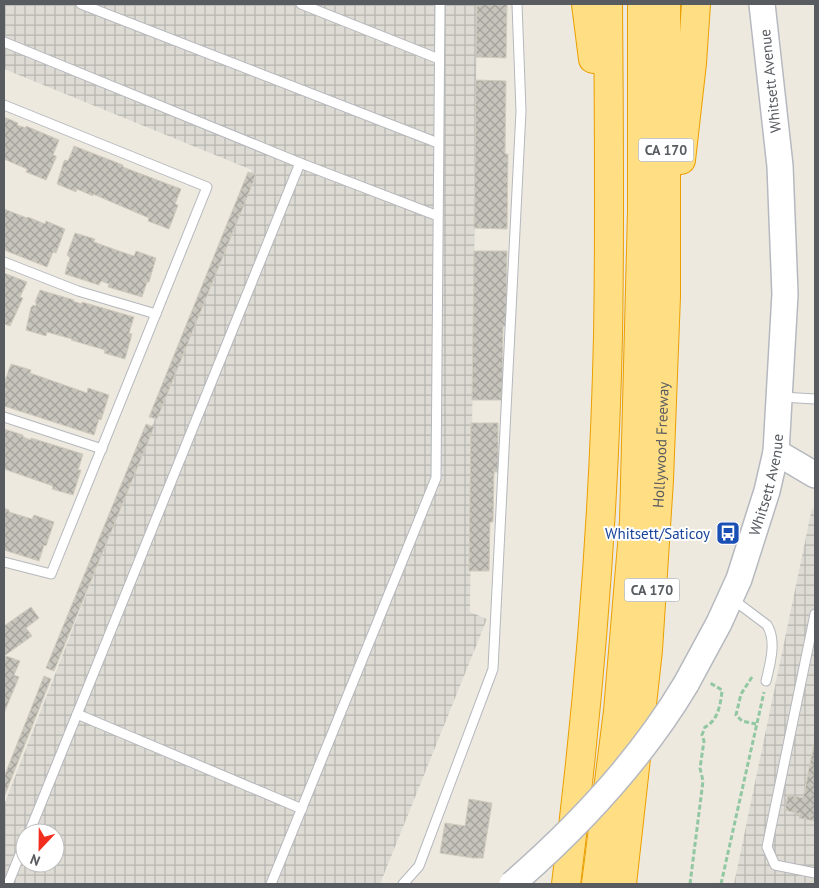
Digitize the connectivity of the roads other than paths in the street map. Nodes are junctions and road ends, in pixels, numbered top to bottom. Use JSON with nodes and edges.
{"nodes":[{"id":1,"x":81,"y":4,"type":"edge"},
{"id":2,"x":301,"y":4,"type":"edge"},
{"id":3,"x":440,"y":4,"type":"edge"},
{"id":4,"x":517,"y":4,"type":"edge"},
{"id":5,"x":586,"y":4,"type":"edge"},
{"id":6,"x":608,"y":4,"type":"edge"},
{"id":7,"x":626,"y":4,"type":"edge"},
{"id":8,"x":642,"y":4,"type":"edge"},
{"id":9,"x":666,"y":4,"type":"edge"},
{"id":10,"x":696,"y":4,"type":"edge"},
{"id":11,"x":762,"y":4,"type":"edge"},
{"id":12,"x":4,"y":42,"type":"edge"},
{"id":13,"x":439,"y":59,"type":"junction"},
{"id":14,"x":4,"y":105,"type":"edge"},
{"id":15,"x":438,"y":143,"type":"junction"},
{"id":16,"x":300,"y":162,"type":"junction"},
{"id":17,"x":610,"y":186,"type":"junction"},
{"id":18,"x":438,"y":216,"type":"junction"},
{"id":19,"x":4,"y":262,"type":"edge"},
{"id":20,"x":666,"y":296,"type":"junction"},
{"id":21,"x":156,"y":314,"type":"junction"},
{"id":22,"x":780,"y":397,"type":"junction"},
{"id":23,"x":815,"y":399,"type":"edge"},
{"id":24,"x":4,"y":417,"type":"edge"},
{"id":25,"x":102,"y":449,"type":"junction"},
{"id":26,"x":776,"y":452,"type":"junction"},
{"id":27,"x":815,"y":475,"type":"edge"},
{"id":28,"x":4,"y":562,"type":"edge"},
{"id":29,"x":730,"y":597,"type":"junction"},
{"id":30,"x":815,"y":614,"type":"edge"},
{"id":31,"x":766,"y":681,"type":"road end"},
{"id":32,"x":77,"y":714,"type":"junction"},
{"id":33,"x":302,"y":809,"type":"junction"},
{"id":34,"x":33,"y":823,"type":"edge"},
{"id":35,"x":15,"y":867,"type":"edge"},
{"id":36,"x":815,"y":873,"type":"edge"},
{"id":37,"x":8,"y":884,"type":"edge"},
{"id":38,"x":271,"y":884,"type":"edge"},
{"id":39,"x":403,"y":884,"type":"edge"},
{"id":40,"x":512,"y":884,"type":"edge"},
{"id":41,"x":566,"y":884,"type":"edge"},
{"id":42,"x":583,"y":884,"type":"edge"},
{"id":43,"x":596,"y":884,"type":"edge"},
{"id":44,"x":622,"y":884,"type":"edge"}],
"edges":[{"from":1,"to":15,"type":"lane"},
{"from":2,"to":13,"type":"lane"},
{"from":3,"to":13,"type":"lane"},
{"from":4,"to":39,"type":"lane"},
{"from":5,"to":17,"type":"highway"},
{"from":6,"to":17,"type":"highway"},
{"from":7,"to":42,"type":"highway"},
{"from":8,"to":43,"type":"highway"},
{"from":9,"to":20,"type":"highway","name":"Hollywood Freeway","number":"CA 170"},
{"from":10,"to":20,"type":"highway"},
{"from":11,"to":22,"type":"main road","name":"Whitsett Avenue"},
{"from":12,"to":16,"type":"lane"},
{"from":13,"to":15,"type":"lane"},
{"from":14,"to":21,"type":"lane"},
{"from":15,"to":18,"type":"lane"},
{"from":16,"to":18,"type":"lane"},
{"from":16,"to":32,"type":"lane"},
{"from":17,"to":41,"type":"highway"},
{"from":18,"to":33,"type":"lane"},
{"from":19,"to":21,"type":"lane"},
{"from":20,"to":44,"type":"highway","name":"Hollywood Freeway","number":"CA 170"},
{"from":21,"to":25,"type":"lane"},
{"from":22,"to":23,"type":"lane"},
{"from":22,"to":26,"type":"main road","name":"Whitsett Avenue"},
{"from":24,"to":25,"type":"lane"},
{"from":25,"to":28,"type":"lane"},
{"from":26,"to":27,"type":"main road"},
{"from":26,"to":29,"type":"main road","name":"Whitsett Avenue"},
{"from":29,"to":31,"type":"lane"},
{"from":29,"to":40,"type":"main road","name":"Whitsett Avenue","bridge":true},
{"from":30,"to":36,"type":"lane"},
{"from":32,"to":33,"type":"lane"},
{"from":32,"to":34,"type":"lane"},
{"from":33,"to":38,"type":"lane"},
{"from":35,"to":37,"type":"lane"}]}
